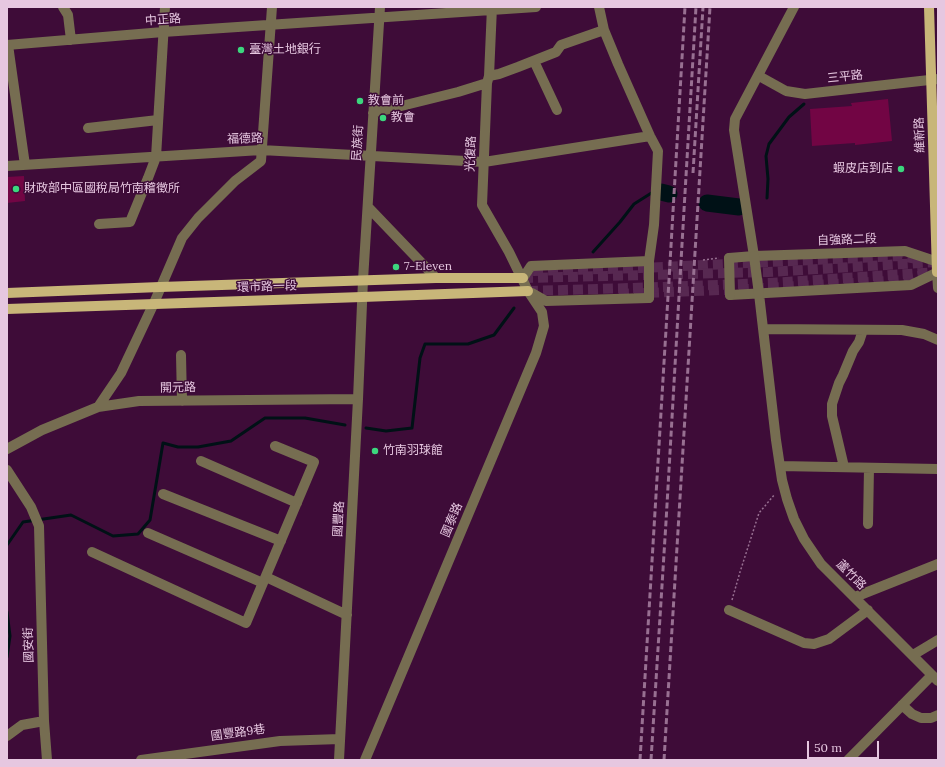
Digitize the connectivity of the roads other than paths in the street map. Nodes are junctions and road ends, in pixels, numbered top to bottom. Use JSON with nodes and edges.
{"nodes":[{"id":1,"x":63,"y":7,"type":"edge"},
{"id":2,"x":164,"y":7,"type":"edge"},
{"id":3,"x":272,"y":7,"type":"edge"},
{"id":4,"x":380,"y":7,"type":"edge"},
{"id":5,"x":536,"y":7,"type":"edge"},
{"id":6,"x":598,"y":7,"type":"edge"},
{"id":7,"x":794,"y":7,"type":"edge"},
{"id":8,"x":928,"y":7,"type":"edge"},
{"id":9,"x":492,"y":8,"type":"edge"},
{"id":10,"x":379,"y":18,"type":"junction"},
{"id":11,"x":271,"y":25,"type":"junction"},
{"id":12,"x":604,"y":30,"type":"junction"},
{"id":13,"x":163,"y":32,"type":"junction"},
{"id":14,"x":70,"y":40,"type":"junction"},
{"id":15,"x":7,"y":45,"type":"edge"},
{"id":16,"x":534,"y":61,"type":"junction"},
{"id":17,"x":759,"y":76,"type":"junction"},
{"id":18,"x":488,"y":80,"type":"junction"},
{"id":19,"x":935,"y":80,"type":"edge"},
{"id":20,"x":557,"y":110,"type":"dead end"},
{"id":21,"x":373,"y":113,"type":"junction"},
{"id":22,"x":158,"y":120,"type":"junction"},
{"id":23,"x":88,"y":128,"type":"dead end"},
{"id":24,"x":650,"y":136,"type":"junction"},
{"id":25,"x":261,"y":150,"type":"junction"},
{"id":26,"x":370,"y":156,"type":"junction"},
{"id":27,"x":156,"y":157,"type":"junction"},
{"id":28,"x":484,"y":162,"type":"junction"},
{"id":29,"x":25,"y":165,"type":"junction"},
{"id":30,"x":7,"y":166,"type":"edge"},
{"id":31,"x":368,"y":206,"type":"junction"},
{"id":32,"x":99,"y":224,"type":"dead end"},
{"id":33,"x":754,"y":256,"type":"junction"},
{"id":34,"x":649,"y":261,"type":"junction"},
{"id":35,"x":937,"y":267,"type":"edge"},
{"id":36,"x":436,"y":278,"type":"junction"},
{"id":37,"x":523,"y":278,"type":"junction"},
{"id":38,"x":363,"y":280,"type":"junction"},
{"id":39,"x":160,"y":287,"type":"junction"},
{"id":40,"x":938,"y":288,"type":"edge"},
{"id":41,"x":528,"y":291,"type":"junction"},
{"id":42,"x":48,"y":292,"type":"junction"},
{"id":43,"x":7,"y":293,"type":"edge"},
{"id":44,"x":759,"y":294,"type":"junction"},
{"id":45,"x":362,"y":297,"type":"junction"},
{"id":46,"x":154,"y":303,"type":"junction"},
{"id":47,"x":49,"y":307,"type":"junction"},
{"id":48,"x":7,"y":308,"type":"edge"},
{"id":49,"x":763,"y":329,"type":"junction"},
{"id":50,"x":863,"y":330,"type":"junction"},
{"id":51,"x":938,"y":340,"type":"edge"},
{"id":52,"x":182,"y":355,"type":"dead end"},
{"id":53,"x":358,"y":399,"type":"junction"},
{"id":54,"x":182,"y":401,"type":"junction"},
{"id":55,"x":98,"y":407,"type":"junction"},
{"id":56,"x":275,"y":446,"type":"dead end"},
{"id":57,"x":7,"y":449,"type":"edge"},
{"id":58,"x":201,"y":461,"type":"dead end"},
{"id":59,"x":780,"y":466,"type":"junction"},
{"id":60,"x":844,"y":467,"type":"junction"},
{"id":61,"x":869,"y":468,"type":"junction"},
{"id":62,"x":938,"y":469,"type":"edge"},
{"id":63,"x":7,"y":470,"type":"edge"},
{"id":64,"x":163,"y":494,"type":"dead end"},
{"id":65,"x":297,"y":503,"type":"junction"},
{"id":66,"x":868,"y":524,"type":"dead end"},
{"id":67,"x":148,"y":534,"type":"dead end"},
{"id":68,"x":281,"y":541,"type":"junction"},
{"id":69,"x":92,"y":552,"type":"dead end"},
{"id":70,"x":938,"y":564,"type":"edge"},
{"id":71,"x":265,"y":580,"type":"junction"},
{"id":72,"x":855,"y":598,"type":"junction"},
{"id":73,"x":729,"y":610,"type":"road end"},
{"id":74,"x":868,"y":610,"type":"junction"},
{"id":75,"x":347,"y":615,"type":"junction"},
{"id":76,"x":938,"y":640,"type":"edge"},
{"id":77,"x":913,"y":655,"type":"junction"},
{"id":78,"x":935,"y":678,"type":"edge"},
{"id":79,"x":902,"y":705,"type":"junction"},
{"id":80,"x":938,"y":715,"type":"edge"},
{"id":81,"x":44,"y":722,"type":"junction"},
{"id":82,"x":7,"y":735,"type":"edge"},
{"id":83,"x":340,"y":739,"type":"junction"},
{"id":84,"x":46,"y":760,"type":"edge"},
{"id":85,"x":141,"y":760,"type":"edge"},
{"id":86,"x":339,"y":760,"type":"edge"},
{"id":87,"x":365,"y":760,"type":"edge"},
{"id":88,"x":848,"y":760,"type":"edge"}],
"edges":[{"from":1,"to":14,"type":"street"},
{"from":2,"to":13,"type":"street"},
{"from":3,"to":11,"type":"street"},
{"from":4,"to":10,"type":"street","name":"民族街"},
{"from":5,"to":9,"type":"street","name":"中正路"},
{"from":6,"to":12,"type":"street"},
{"from":7,"to":17,"type":"street"},
{"from":8,"to":19,"type":"main road","name":"維新路"},
{"from":9,"to":10,"type":"street","name":"中正路"},
{"from":9,"to":18,"type":"street","name":"光復路"},
{"from":10,"to":11,"type":"street","name":"中正路"},
{"from":10,"to":21,"type":"street","name":"民族街"},
{"from":11,"to":13,"type":"street","name":"中正路"},
{"from":11,"to":25,"type":"street"},
{"from":12,"to":16,"type":"street"},
{"from":12,"to":24,"type":"street"},
{"from":13,"to":14,"type":"street","name":"中正路"},
{"from":13,"to":22,"type":"street"},
{"from":14,"to":15,"type":"street","name":"中正路"},
{"from":15,"to":29,"type":"street"},
{"from":16,"to":18,"type":"street"},
{"from":16,"to":20,"type":"street"},
{"from":17,"to":19,"type":"street","name":"三平路"},
{"from":17,"to":33,"type":"street","name":"蘆竹路"},
{"from":18,"to":21,"type":"street"},
{"from":18,"to":28,"type":"street","name":"光復路"},
{"from":19,"to":35,"type":"main road","name":"維新路"},
{"from":21,"to":26,"type":"street","name":"民族街"},
{"from":22,"to":23,"type":"street"},
{"from":22,"to":27,"type":"street"},
{"from":24,"to":28,"type":"street","name":"福德路"},
{"from":24,"to":34,"type":"street"},
{"from":25,"to":26,"type":"street","name":"福德路"},
{"from":25,"to":27,"type":"street","name":"福德路"},
{"from":25,"to":39,"type":"street"},
{"from":26,"to":28,"type":"street","name":"福德路"},
{"from":26,"to":31,"type":"street","name":"民族街"},
{"from":27,"to":29,"type":"street","name":"福德路"},
{"from":27,"to":32,"type":"street"},
{"from":28,"to":37,"type":"street","name":"光復路"},
{"from":29,"to":30,"type":"street","name":"福德路"},
{"from":31,"to":36,"type":"street"},
{"from":31,"to":38,"type":"street","name":"民族街"},
{"from":33,"to":35,"type":"street","name":"自強路二段"},
{"from":33,"to":44,"type":"street","name":"蘆竹路","bridge":true},
{"from":33,"to":44,"type":"street","name":"自強路二段","bridge":true},
{"from":34,"to":37,"type":"street"},
{"from":34,"to":41,"type":"street","bridge":true},
{"from":35,"to":40,"type":"street"},
{"from":35,"to":44,"type":"street"},
{"from":36,"to":37,"type":"main road","name":"環市路一段"},
{"from":36,"to":38,"type":"main road","name":"環市路一段"},
{"from":37,"to":41,"type":"street","name":"光復路"},
{"from":38,"to":39,"type":"main road","name":"環市路一段"},
{"from":38,"to":45,"type":"street","name":"國豐路"},
{"from":39,"to":42,"type":"main road","name":"環市路一段"},
{"from":39,"to":46,"type":"street"},
{"from":41,"to":45,"type":"main road","name":"環市路一段"},
{"from":41,"to":87,"type":"street","name":"國泰路"},
{"from":42,"to":43,"type":"main road","name":"環市路一段"},
{"from":42,"to":47,"type":"main road"},
{"from":44,"to":49,"type":"street","name":"蘆竹路"},
{"from":45,"to":46,"type":"main road","name":"環市路一段"},
{"from":45,"to":53,"type":"street","name":"國豐路"},
{"from":46,"to":47,"type":"main road","name":"環市路一段"},
{"from":46,"to":55,"type":"street"},
{"from":47,"to":48,"type":"main road","name":"環市路一段"},
{"from":49,"to":50,"type":"street"},
{"from":49,"to":59,"type":"street","name":"蘆竹路"},
{"from":50,"to":51,"type":"street"},
{"from":50,"to":60,"type":"street"},
{"from":52,"to":54,"type":"street"},
{"from":53,"to":54,"type":"street","name":"開元路"},
{"from":53,"to":75,"type":"street","name":"國豐路"},
{"from":54,"to":55,"type":"street","name":"開元路"},
{"from":55,"to":57,"type":"street","name":"開元路"},
{"from":56,"to":65,"type":"street"},
{"from":58,"to":65,"type":"street"},
{"from":59,"to":60,"type":"street"},
{"from":59,"to":72,"type":"street","name":"蘆竹路"},
{"from":60,"to":61,"type":"street"},
{"from":61,"to":62,"type":"street"},
{"from":61,"to":66,"type":"street"},
{"from":63,"to":81,"type":"street","name":"國安街"},
{"from":64,"to":68,"type":"street"},
{"from":65,"to":68,"type":"street"},
{"from":67,"to":71,"type":"street"},
{"from":68,"to":71,"type":"street"},
{"from":69,"to":71,"type":"street"},
{"from":70,"to":72,"type":"street"},
{"from":71,"to":75,"type":"street"},
{"from":72,"to":74,"type":"street","name":"蘆竹路"},
{"from":73,"to":74,"type":"street"},
{"from":74,"to":77,"type":"street","name":"蘆竹路"},
{"from":75,"to":83,"type":"street","name":"國豐路"},
{"from":76,"to":77,"type":"street"},
{"from":77,"to":78,"type":"street","name":"蘆竹路"},
{"from":78,"to":79,"type":"street"},
{"from":79,"to":80,"type":"street"},
{"from":79,"to":88,"type":"street"},
{"from":81,"to":82,"type":"street"},
{"from":81,"to":84,"type":"street","name":"國安街"},
{"from":83,"to":85,"type":"street","name":"國豐路9巷"},
{"from":83,"to":86,"type":"street","name":"國豐路"}]}
